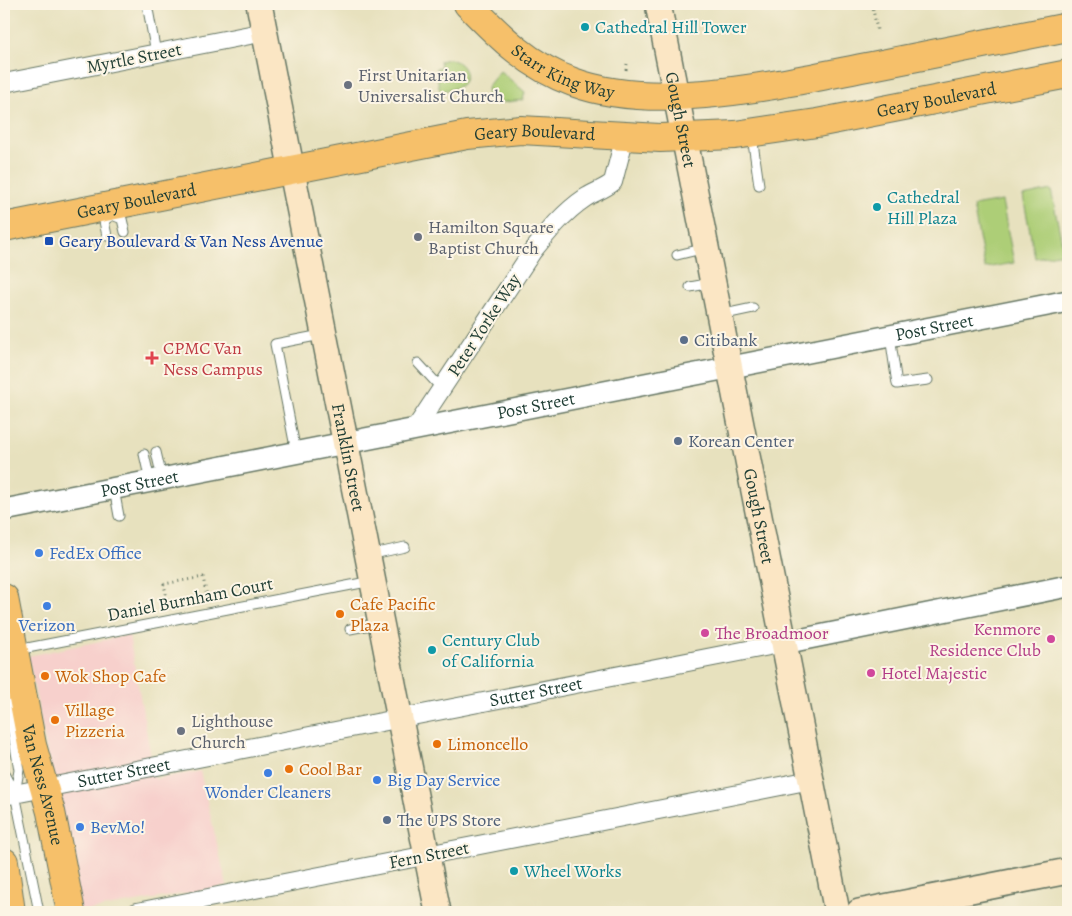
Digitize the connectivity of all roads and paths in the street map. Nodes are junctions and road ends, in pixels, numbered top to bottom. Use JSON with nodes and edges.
{"nodes":[{"id":1,"x":147,"y":4,"type":"edge"},
{"id":2,"x":259,"y":4,"type":"edge"},
{"id":3,"x":468,"y":4,"type":"edge"},
{"id":4,"x":658,"y":4,"type":"edge"},
{"id":5,"x":872,"y":4,"type":"edge"},
{"id":6,"x":1068,"y":27,"type":"edge"},
{"id":7,"x":877,"y":30,"type":"dead end"},
{"id":8,"x":265,"y":32,"type":"junction"},
{"id":9,"x":156,"y":53,"type":"junction"},
{"id":10,"x":627,"y":64,"type":"dead end"},
{"id":11,"x":626,"y":70,"type":"dead end"},
{"id":12,"x":1068,"y":74,"type":"edge"},
{"id":13,"x":4,"y":83,"type":"edge"},
{"id":14,"x":676,"y":96,"type":"junction"},
{"id":15,"x":752,"y":133,"type":"junction"},
{"id":16,"x":625,"y":136,"type":"junction"},
{"id":17,"x":685,"y":138,"type":"junction"},
{"id":18,"x":292,"y":169,"type":"junction"},
{"id":19,"x":759,"y":185,"type":"dead end"},
{"id":20,"x":111,"y":210,"type":"junction"},
{"id":21,"x":4,"y":227,"type":"edge"},
{"id":22,"x":125,"y":232,"type":"dead end"},
{"id":23,"x":107,"y":236,"type":"dead end"},
{"id":24,"x":706,"y":248,"type":"junction"},
{"id":25,"x":677,"y":254,"type":"dead end"},
{"id":26,"x":1068,"y":301,"type":"edge"},
{"id":27,"x":753,"y":308,"type":"dead end"},
{"id":28,"x":719,"y":315,"type":"junction"},
{"id":29,"x":324,"y":334,"type":"junction"},
{"id":30,"x":890,"y":336,"type":"junction"},
{"id":31,"x":418,"y":363,"type":"dead end"},
{"id":32,"x":730,"y":367,"type":"junction"},
{"id":33,"x":928,"y":380,"type":"dead end"},
{"id":34,"x":442,"y":389,"type":"junction"},
{"id":35,"x":415,"y":429,"type":"junction"},
{"id":36,"x":346,"y":442,"type":"junction"},
{"id":37,"x":156,"y":452,"type":"dead end"},
{"id":38,"x":296,"y":452,"type":"junction"},
{"id":39,"x":144,"y":454,"type":"dead end"},
{"id":40,"x":156,"y":480,"type":"junction"},
{"id":41,"x":114,"y":488,"type":"junction"},
{"id":42,"x":4,"y":510,"type":"edge"},
{"id":43,"x":119,"y":516,"type":"dead end"},
{"id":44,"x":405,"y":547,"type":"dead end"},
{"id":45,"x":368,"y":555,"type":"junction"},
{"id":46,"x":372,"y":580,"type":"junction"},
{"id":47,"x":1068,"y":586,"type":"edge"},
{"id":48,"x":4,"y":598,"type":"edge"},
{"id":49,"x":210,"y":612,"type":"junction"},
{"id":50,"x":170,"y":620,"type":"junction"},
{"id":51,"x":381,"y":622,"type":"junction"},
{"id":52,"x":350,"y":629,"type":"dead end"},
{"id":53,"x":784,"y":642,"type":"junction"},
{"id":54,"x":14,"y":650,"type":"junction"},
{"id":55,"x":4,"y":679,"type":"edge"},
{"id":56,"x":400,"y":718,"type":"junction"},
{"id":57,"x":4,"y":774,"type":"edge"},
{"id":58,"x":811,"y":780,"type":"junction"},
{"id":59,"x":44,"y":788,"type":"junction"},
{"id":60,"x":9,"y":795,"type":"edge"},
{"id":61,"x":426,"y":855,"type":"junction"},
{"id":62,"x":4,"y":862,"type":"edge"},
{"id":63,"x":1068,"y":871,"type":"edge"},
{"id":64,"x":11,"y":912,"type":"edge"},
{"id":65,"x":39,"y":912,"type":"edge"},
{"id":66,"x":71,"y":912,"type":"edge"},
{"id":67,"x":137,"y":912,"type":"edge"},
{"id":68,"x":438,"y":912,"type":"edge"},
{"id":69,"x":837,"y":912,"type":"edge"},
{"id":70,"x":860,"y":912,"type":"edge"}],
"edges":[{"from":1,"to":9,"type":"lane"},
{"from":2,"to":8,"type":"main road","name":"Franklin Street"},
{"from":3,"to":14,"type":"main road","name":"Starr King Way"},
{"from":4,"to":14,"type":"main road","name":"Gough Street"},
{"from":5,"to":7,"type":"path"},
{"from":6,"to":14,"type":"main road"},
{"from":8,"to":9,"type":"street","name":"Myrtle Street"},
{"from":8,"to":18,"type":"main road","name":"Franklin Street"},
{"from":9,"to":13,"type":"street","name":"Myrtle Street"},
{"from":10,"to":11,"type":"path"},
{"from":12,"to":15,"type":"main road","name":"Geary Boulevard"},
{"from":14,"to":17,"type":"main road","name":"Gough Street"},
{"from":15,"to":17,"type":"main road","name":"Geary Boulevard"},
{"from":15,"to":19,"type":"lane"},
{"from":16,"to":17,"type":"main road","name":"Geary Boulevard"},
{"from":16,"to":18,"type":"main road","name":"Geary Boulevard"},
{"from":16,"to":34,"type":"street","name":"Peter Yorke Way"},
{"from":17,"to":24,"type":"main road","name":"Gough Street"},
{"from":18,"to":20,"type":"main road","name":"Geary Boulevard"},
{"from":18,"to":29,"type":"main road","name":"Franklin Street"},
{"from":20,"to":21,"type":"main road","name":"Geary Boulevard"},
{"from":20,"to":22,"type":"lane"},
{"from":20,"to":23,"type":"lane"},
{"from":24,"to":25,"type":"lane"},
{"from":24,"to":28,"type":"main road","name":"Gough Street"},
{"from":26,"to":30,"type":"street","name":"Post Street"},
{"from":27,"to":28,"type":"lane"},
{"from":28,"to":32,"type":"main road","name":"Gough Street"},
{"from":29,"to":36,"type":"main road","name":"Franklin Street"},
{"from":29,"to":38,"type":"lane"},
{"from":30,"to":32,"type":"street","name":"Post Street"},
{"from":30,"to":33,"type":"lane"},
{"from":31,"to":34,"type":"lane"},
{"from":32,"to":35,"type":"street","name":"Post Street"},
{"from":32,"to":53,"type":"main road","name":"Gough Street"},
{"from":34,"to":35,"type":"street","name":"Peter Yorke Way"},
{"from":35,"to":36,"type":"street","name":"Post Street"},
{"from":36,"to":38,"type":"street","name":"Post Street"},
{"from":36,"to":45,"type":"main road","name":"Franklin Street"},
{"from":37,"to":40,"type":"lane"},
{"from":38,"to":40,"type":"street","name":"Post Street"},
{"from":39,"to":40,"type":"lane"},
{"from":40,"to":41,"type":"street","name":"Post Street"},
{"from":41,"to":42,"type":"street","name":"Post Street"},
{"from":41,"to":43,"type":"lane"},
{"from":44,"to":45,"type":"lane"},
{"from":45,"to":46,"type":"main road","name":"Franklin Street"},
{"from":46,"to":49,"type":"lane","name":"Daniel Burnham Court"},
{"from":46,"to":51,"type":"main road","name":"Franklin Street"},
{"from":47,"to":53,"type":"street","name":"Sutter Street"},
{"from":48,"to":54,"type":"main road","name":"Van Ness Avenue"},
{"from":49,"to":50,"type":"lane","name":"Daniel Burnham Court"},
{"from":49,"to":50,"type":"path"},
{"from":50,"to":54,"type":"lane","name":"Daniel Burnham Court"},
{"from":51,"to":52,"type":"lane"},
{"from":51,"to":56,"type":"main road","name":"Franklin Street"},
{"from":53,"to":56,"type":"street","name":"Sutter Street"},
{"from":53,"to":58,"type":"main road","name":"Gough Street"},
{"from":54,"to":59,"type":"main road","name":"Van Ness Avenue"},
{"from":55,"to":60,"type":"lane"},
{"from":56,"to":59,"type":"street","name":"Sutter Street"},
{"from":56,"to":61,"type":"main road","name":"Franklin Street"},
{"from":57,"to":60,"type":"lane"},
{"from":58,"to":61,"type":"street","name":"Fern Street"},
{"from":58,"to":69,"type":"main road","name":"Gough Street"},
{"from":59,"to":60,"type":"street","name":"Sutter Street"},
{"from":59,"to":66,"type":"main road","name":"Van Ness Avenue"},
{"from":60,"to":65,"type":"lane"},
{"from":61,"to":67,"type":"street","name":"Fern Street"},
{"from":61,"to":68,"type":"main road","name":"Franklin Street"},
{"from":62,"to":64,"type":"main road"},
{"from":63,"to":70,"type":"main road"}]}
